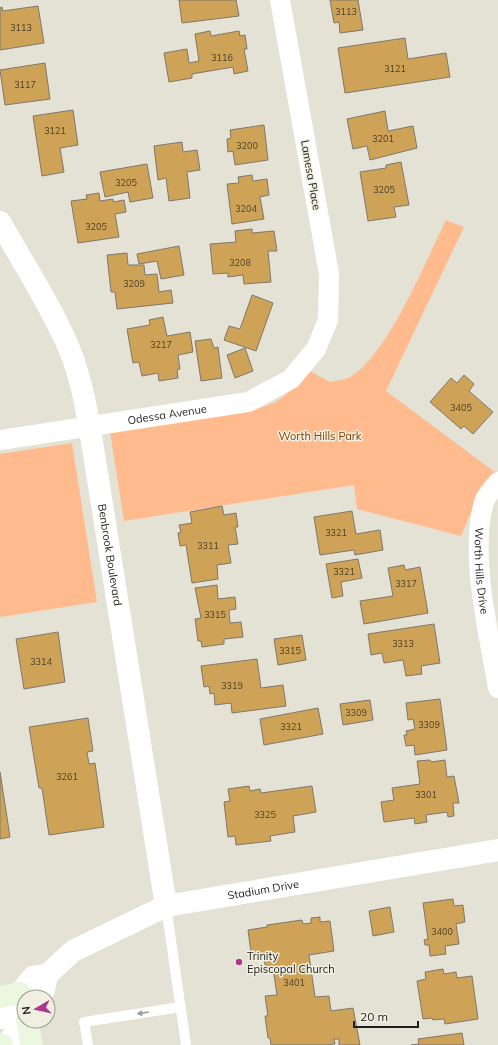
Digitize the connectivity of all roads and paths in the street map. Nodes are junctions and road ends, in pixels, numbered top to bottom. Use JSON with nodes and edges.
{"nodes":[{"id":1,"x":280,"y":0,"type":"edge"},
{"id":2,"x":0,"y":222,"type":"edge"},
{"id":3,"x":316,"y":349,"type":"joint"},
{"id":4,"x":90,"y":426,"type":"junction"},
{"id":5,"x":0,"y":440,"type":"edge"},
{"id":6,"x":498,"y":482,"type":"edge"},
{"id":7,"x":498,"y":688,"type":"edge"},
{"id":8,"x":498,"y":850,"type":"edge"},
{"id":9,"x":166,"y":906,"type":"junction"},
{"id":10,"x":24,"y":989,"type":"edge"},
{"id":11,"x":16,"y":999,"type":"edge"},
{"id":12,"x":181,"y":1007,"type":"junction"},
{"id":13,"x":0,"y":1018,"type":"edge"},
{"id":14,"x":17,"y":1029,"type":"edge"},
{"id":15,"x":29,"y":1029,"type":"edge"},
{"id":16,"x":7,"y":1045,"type":"edge"},
{"id":17,"x":32,"y":1045,"type":"edge"},
{"id":18,"x":88,"y":1045,"type":"edge"},
{"id":19,"x":186,"y":1045,"type":"edge"}],
"edges":[{"from":1,"to":3,"type":"street","name":"Lamesa Place"},
{"from":2,"to":4,"type":"street","name":"Benbrook Boulevard"},
{"from":3,"to":4,"type":"street","name":"Odessa Avenue"},
{"from":4,"to":5,"type":"street","name":"Odessa Avenue"},
{"from":4,"to":9,"type":"street","name":"Benbrook Boulevard"},
{"from":6,"to":7,"type":"street","name":"Worth Hills Drive"},
{"from":8,"to":9,"type":"street","name":"Stadium Drive"},
{"from":9,"to":10,"type":"street","name":"Stadium Drive"},
{"from":9,"to":12,"type":"lane"},
{"from":11,"to":13,"type":"street","name":"Stadium Drive"},
{"from":12,"to":18,"type":"lane","one_way":true},
{"from":12,"to":19,"type":"lane"},
{"from":14,"to":16,"type":"street"},
{"from":15,"to":17,"type":"main road"}]}
